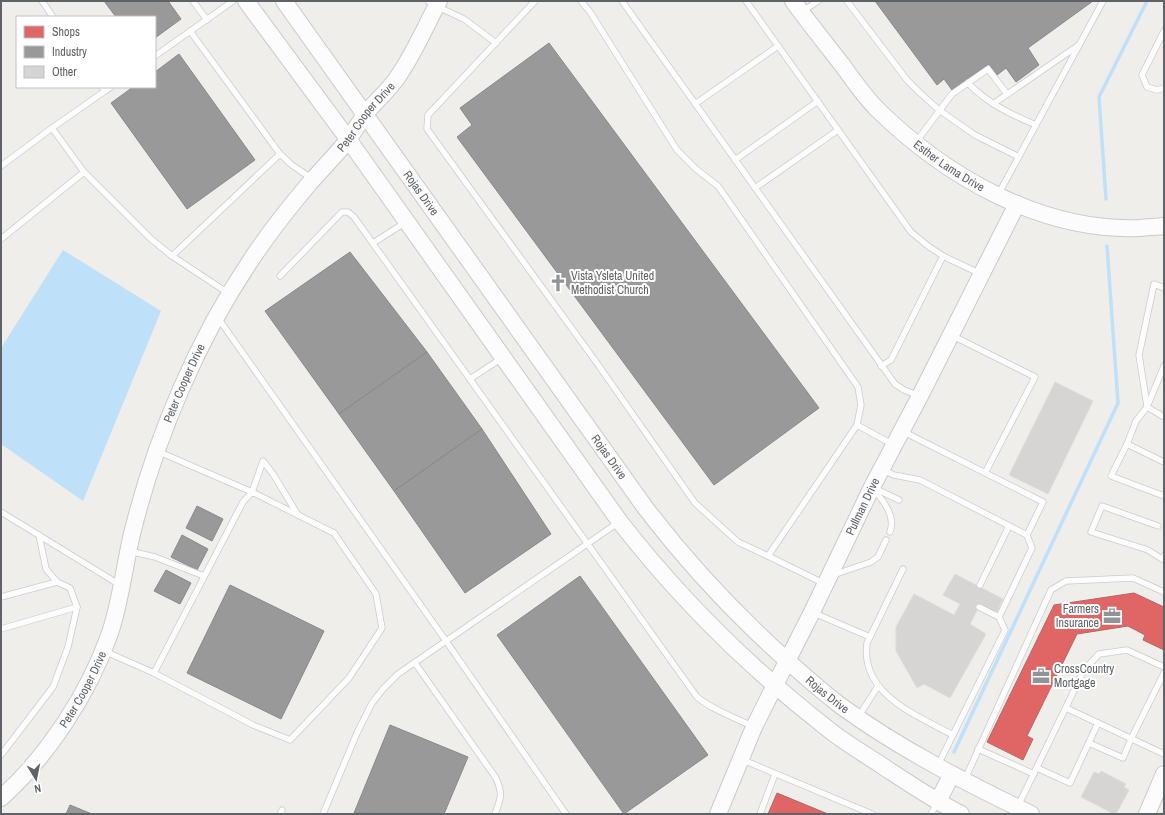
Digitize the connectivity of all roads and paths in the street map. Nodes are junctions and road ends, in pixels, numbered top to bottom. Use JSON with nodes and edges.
{"nodes":[{"id":1,"x":42,"y":1,"type":"edge"},
{"id":2,"x":193,"y":1,"type":"edge"},
{"id":3,"x":233,"y":1,"type":"edge"},
{"id":4,"x":246,"y":1,"type":"edge"},
{"id":5,"x":284,"y":1,"type":"edge"},
{"id":6,"x":535,"y":1,"type":"edge"},
{"id":7,"x":580,"y":1,"type":"edge"},
{"id":8,"x":622,"y":1,"type":"edge"},
{"id":9,"x":746,"y":1,"type":"edge"},
{"id":10,"x":818,"y":1,"type":"edge"},
{"id":11,"x":847,"y":1,"type":"edge"},
{"id":12,"x":1104,"y":1,"type":"edge"},
{"id":13,"x":434,"y":3,"type":"edge"},
{"id":14,"x":797,"y":7,"type":"edge"},
{"id":15,"x":52,"y":16,"type":"edge"},
{"id":16,"x":207,"y":20,"type":"junction"},
{"id":17,"x":190,"y":31,"type":"junction"},
{"id":18,"x":1164,"y":31,"type":"edge"},
{"id":19,"x":496,"y":43,"type":"junction"},
{"id":20,"x":1080,"y":44,"type":"junction"},
{"id":21,"x":778,"y":46,"type":"junction"},
{"id":22,"x":156,"y":55,"type":"edge"},
{"id":23,"x":968,"y":83,"type":"junction"},
{"id":24,"x":1164,"y":88,"type":"edge"},
{"id":25,"x":103,"y":89,"type":"edge"},
{"id":26,"x":1007,"y":94,"type":"junction"},
{"id":27,"x":818,"y":102,"type":"junction"},
{"id":28,"x":695,"y":104,"type":"junction"},
{"id":29,"x":993,"y":104,"type":"junction"},
{"id":30,"x":939,"y":110,"type":"junction"},
{"id":31,"x":366,"y":114,"type":"junction"},
{"id":32,"x":1036,"y":125,"type":"junction"},
{"id":33,"x":52,"y":128,"type":"junction"},
{"id":34,"x":838,"y":130,"type":"junction"},
{"id":35,"x":348,"y":139,"type":"junction"},
{"id":36,"x":915,"y":143,"type":"junction"},
{"id":37,"x":280,"y":154,"type":"junction"},
{"id":38,"x":1019,"y":157,"type":"junction"},
{"id":39,"x":735,"y":160,"type":"junction"},
{"id":40,"x":1,"y":166,"type":"edge"},
{"id":41,"x":84,"y":172,"type":"junction"},
{"id":42,"x":313,"y":180,"type":"junction"},
{"id":43,"x":755,"y":188,"type":"junction"},
{"id":44,"x":998,"y":195,"type":"junction"},
{"id":45,"x":1017,"y":204,"type":"junction"},
{"id":46,"x":406,"y":222,"type":"junction"},
{"id":47,"x":1164,"y":226,"type":"edge"},
{"id":48,"x":1,"y":239,"type":"edge"},
{"id":49,"x":373,"y":243,"type":"junction"},
{"id":50,"x":172,"y":256,"type":"junction"},
{"id":51,"x":943,"y":256,"type":"junction"},
{"id":52,"x":981,"y":274,"type":"junction"},
{"id":53,"x":280,"y":276,"type":"dead end"},
{"id":54,"x":1164,"y":288,"type":"edge"},
{"id":55,"x":229,"y":293,"type":"junction"},
{"id":56,"x":217,"y":316,"type":"junction"},
{"id":57,"x":951,"y":335,"type":"junction"},
{"id":58,"x":503,"y":358,"type":"junction"},
{"id":59,"x":882,"y":366,"type":"junction"},
{"id":60,"x":1164,"y":366,"type":"edge"},
{"id":61,"x":470,"y":379,"type":"junction"},
{"id":62,"x":920,"y":396,"type":"junction"},
{"id":63,"x":1147,"y":407,"type":"junction"},
{"id":64,"x":1164,"y":417,"type":"edge"},
{"id":65,"x":856,"y":425,"type":"junction"},
{"id":66,"x":902,"y":431,"type":"junction"},
{"id":67,"x":1127,"y":444,"type":"junction"},
{"id":68,"x":894,"y":446,"type":"junction"},
{"id":69,"x":157,"y":451,"type":"junction"},
{"id":70,"x":1164,"y":462,"type":"edge"},
{"id":71,"x":882,"y":469,"type":"junction"},
{"id":72,"x":985,"y":473,"type":"junction"},
{"id":73,"x":872,"y":487,"type":"junction"},
{"id":74,"x":252,"y":492,"type":"junction"},
{"id":75,"x":1164,"y":496,"type":"edge"},
{"id":76,"x":899,"y":500,"type":"dead end"},
{"id":77,"x":1,"y":512,"type":"edge"},
{"id":78,"x":298,"y":515,"type":"junction"},
{"id":79,"x":620,"y":522,"type":"junction"},
{"id":80,"x":1009,"y":526,"type":"junction"},
{"id":81,"x":1158,"y":526,"type":"dead end"},
{"id":82,"x":890,"y":532,"type":"dead end"},
{"id":83,"x":39,"y":535,"type":"junction"},
{"id":84,"x":1027,"y":535,"type":"junction"},
{"id":85,"x":886,"y":540,"type":"dead end"},
{"id":86,"x":588,"y":544,"type":"junction"},
{"id":87,"x":129,"y":550,"type":"junction"},
{"id":88,"x":768,"y":556,"type":"junction"},
{"id":89,"x":1163,"y":558,"type":"edge"},
{"id":90,"x":903,"y":569,"type":"dead end"},
{"id":91,"x":204,"y":576,"type":"junction"},
{"id":92,"x":827,"y":580,"type":"junction"},
{"id":93,"x":57,"y":582,"type":"junction"},
{"id":94,"x":980,"y":585,"type":"dead end"},
{"id":95,"x":121,"y":586,"type":"junction"},
{"id":96,"x":1164,"y":592,"type":"edge"},
{"id":97,"x":1,"y":597,"type":"edge"},
{"id":98,"x":77,"y":607,"type":"junction"},
{"id":99,"x":979,"y":607,"type":"dead end"},
{"id":100,"x":812,"y":612,"type":"junction"},
{"id":101,"x":999,"y":617,"type":"junction"},
{"id":102,"x":1,"y":629,"type":"edge"},
{"id":103,"x":870,"y":637,"type":"junction"},
{"id":104,"x":446,"y":641,"type":"junction"},
{"id":105,"x":103,"y":651,"type":"junction"},
{"id":106,"x":788,"y":661,"type":"junction"},
{"id":107,"x":415,"y":663,"type":"junction"},
{"id":108,"x":1164,"y":667,"type":"edge"},
{"id":109,"x":154,"y":672,"type":"junction"},
{"id":110,"x":1164,"y":672,"type":"edge"},
{"id":111,"x":775,"y":685,"type":"junction"},
{"id":112,"x":878,"y":686,"type":"junction"},
{"id":113,"x":1066,"y":708,"type":"junction"},
{"id":114,"x":858,"y":718,"type":"junction"},
{"id":115,"x":1098,"y":723,"type":"junction"},
{"id":116,"x":754,"y":727,"type":"junction"},
{"id":117,"x":953,"y":736,"type":"junction"},
{"id":118,"x":1131,"y":739,"type":"junction"},
{"id":119,"x":1089,"y":743,"type":"junction"},
{"id":120,"x":978,"y":749,"type":"junction"},
{"id":121,"x":1164,"y":754,"type":"edge"},
{"id":122,"x":1,"y":755,"type":"edge"},
{"id":123,"x":741,"y":759,"type":"junction"},
{"id":124,"x":937,"y":767,"type":"junction"},
{"id":125,"x":1037,"y":768,"type":"junction"},
{"id":126,"x":775,"y":774,"type":"junction"},
{"id":127,"x":1034,"y":774,"type":"junction"},
{"id":128,"x":1164,"y":774,"type":"edge"},
{"id":129,"x":958,"y":778,"type":"junction"},
{"id":130,"x":1,"y":798,"type":"edge"},
{"id":131,"x":934,"y":808,"type":"edge"},
{"id":132,"x":1024,"y":811,"type":"edge"},
{"id":133,"x":323,"y":814,"type":"edge"},
{"id":134,"x":494,"y":814,"type":"edge"},
{"id":135,"x":566,"y":814,"type":"edge"},
{"id":136,"x":718,"y":814,"type":"edge"},
{"id":137,"x":760,"y":814,"type":"edge"},
{"id":138,"x":872,"y":814,"type":"edge"},
{"id":139,"x":961,"y":814,"type":"edge"},
{"id":140,"x":1147,"y":814,"type":"edge"}],
"edges":[{"from":1,"to":15,"type":"lane"},
{"from":2,"to":16,"type":"lane"},
{"from":3,"to":16,"type":"lane"},
{"from":4,"to":35,"type":"main road"},
{"from":5,"to":31,"type":"main road","name":"Rojas Drive"},
{"from":6,"to":19,"type":"lane"},
{"from":7,"to":65,"type":"lane"},
{"from":8,"to":28,"type":"lane"},
{"from":9,"to":21,"type":"lane"},
{"from":10,"to":14,"type":"lane"},
{"from":11,"to":30,"type":"lane"},
{"from":12,"to":20,"type":"lane"},
{"from":13,"to":19,"type":"lane"},
{"from":13,"to":31,"type":"main road","name":"Peter Cooper Drive"},
{"from":14,"to":36,"type":"main road","name":"Esther Lama Drive"},
{"from":16,"to":17,"type":"lane"},
{"from":17,"to":22,"type":"lane"},
{"from":17,"to":37,"type":"lane"},
{"from":18,"to":24,"type":"lane"},
{"from":19,"to":88,"type":"lane"},
{"from":20,"to":26,"type":"lane"},
{"from":20,"to":32,"type":"lane"},
{"from":21,"to":27,"type":"lane"},
{"from":21,"to":28,"type":"lane"},
{"from":23,"to":26,"type":"lane"},
{"from":23,"to":29,"type":"lane"},
{"from":23,"to":30,"type":"lane"},
{"from":25,"to":33,"type":"lane"},
{"from":26,"to":29,"type":"lane"},
{"from":27,"to":34,"type":"lane"},
{"from":27,"to":39,"type":"lane"},
{"from":28,"to":39,"type":"lane"},
{"from":29,"to":32,"type":"lane"},
{"from":30,"to":36,"type":"lane"},
{"from":30,"to":38,"type":"lane"},
{"from":31,"to":35,"type":"main road","name":"Peter Cooper Drive"},
{"from":31,"to":106,"type":"main road","name":"Rojas Drive"},
{"from":32,"to":38,"type":"lane"},
{"from":33,"to":40,"type":"lane"},
{"from":33,"to":41,"type":"lane"},
{"from":34,"to":43,"type":"lane"},
{"from":34,"to":51,"type":"lane"},
{"from":35,"to":42,"type":"main road","name":"Peter Cooper Drive"},
{"from":35,"to":46,"type":"main road"},
{"from":36,"to":44,"type":"main road","name":"Esther Lama Drive"},
{"from":37,"to":42,"type":"lane"},
{"from":37,"to":50,"type":"lane"},
{"from":38,"to":44,"type":"lane"},
{"from":39,"to":43,"type":"lane"},
{"from":41,"to":48,"type":"lane"},
{"from":41,"to":50,"type":"lane"},
{"from":42,"to":55,"type":"main road","name":"Peter Cooper Drive"},
{"from":43,"to":59,"type":"lane"},
{"from":44,"to":45,"type":"main road","name":"Esther Lama Drive"},
{"from":45,"to":47,"type":"main road","name":"Esther Lama Drive"},
{"from":45,"to":52,"type":"main road","name":"Pullman Drive"},
{"from":46,"to":49,"type":"lane"},
{"from":46,"to":58,"type":"main road"},
{"from":49,"to":53,"type":"lane"},
{"from":49,"to":61,"type":"lane"},
{"from":50,"to":55,"type":"lane"},
{"from":51,"to":52,"type":"lane"},
{"from":51,"to":59,"type":"lane"},
{"from":52,"to":57,"type":"main road","name":"Pullman Drive"},
{"from":54,"to":63,"type":"lane"},
{"from":55,"to":56,"type":"main road","name":"Peter Cooper Drive"},
{"from":56,"to":69,"type":"main road","name":"Peter Cooper Drive"},
{"from":56,"to":104,"type":"lane"},
{"from":57,"to":62,"type":"main road","name":"Pullman Drive"},
{"from":57,"to":72,"type":"lane"},
{"from":58,"to":61,"type":"lane"},
{"from":58,"to":79,"type":"main road"},
{"from":59,"to":62,"type":"lane"},
{"from":60,"to":63,"type":"lane"},
{"from":61,"to":86,"type":"lane"},
{"from":62,"to":66,"type":"main road","name":"Pullman Drive"},
{"from":63,"to":64,"type":"lane"},
{"from":63,"to":67,"type":"lane"},
{"from":65,"to":68,"type":"lane"},
{"from":65,"to":88,"type":"lane"},
{"from":66,"to":68,"type":"main road","name":"Pullman Drive"},
{"from":66,"to":72,"type":"lane"},
{"from":67,"to":70,"type":"lane"},
{"from":67,"to":75,"type":"lane"},
{"from":68,"to":71,"type":"main road","name":"Pullman Drive"},
{"from":69,"to":74,"type":"lane"},
{"from":69,"to":87,"type":"main road","name":"Peter Cooper Drive"},
{"from":71,"to":73,"type":"main road","name":"Pullman Drive"},
{"from":71,"to":80,"type":"lane"},
{"from":72,"to":84,"type":"lane"},
{"from":73,"to":76,"type":"lane"},
{"from":73,"to":82,"type":"lane"},
{"from":73,"to":92,"type":"main road","name":"Pullman Drive"},
{"from":74,"to":78,"type":"lane"},
{"from":74,"to":78,"type":"lane"},
{"from":74,"to":91,"type":"lane"},
{"from":77,"to":83,"type":"lane"},
{"from":78,"to":109,"type":"lane"},
{"from":79,"to":86,"type":"lane"},
{"from":79,"to":111,"type":"main road"},
{"from":80,"to":84,"type":"lane"},
{"from":80,"to":94,"type":"lane"},
{"from":81,"to":89,"type":"lane"},
{"from":83,"to":93,"type":"lane"},
{"from":83,"to":95,"type":"lane"},
{"from":84,"to":101,"type":"lane"},
{"from":85,"to":92,"type":"lane"},
{"from":86,"to":104,"type":"lane"},
{"from":86,"to":116,"type":"lane"},
{"from":87,"to":91,"type":"lane"},
{"from":87,"to":95,"type":"main road","name":"Peter Cooper Drive"},
{"from":88,"to":92,"type":"lane"},
{"from":90,"to":103,"type":"lane"},
{"from":91,"to":109,"type":"lane"},
{"from":92,"to":100,"type":"main road","name":"Pullman Drive"},
{"from":93,"to":97,"type":"lane"},
{"from":93,"to":98,"type":"lane"},
{"from":95,"to":105,"type":"main road","name":"Peter Cooper Drive"},
{"from":96,"to":120,"type":"lane"},
{"from":98,"to":102,"type":"lane"},
{"from":98,"to":122,"type":"lane"},
{"from":99,"to":101,"type":"lane"},
{"from":100,"to":103,"type":"lane"},
{"from":100,"to":106,"type":"main road","name":"Pullman Drive"},
{"from":101,"to":117,"type":"lane"},
{"from":103,"to":112,"type":"lane"},
{"from":104,"to":107,"type":"lane"},
{"from":104,"to":135,"type":"lane"},
{"from":105,"to":109,"type":"lane"},
{"from":105,"to":130,"type":"main road","name":"Peter Cooper Drive"},
{"from":106,"to":111,"type":"main road","name":"Pullman Drive"},
{"from":106,"to":114,"type":"main road","name":"Rojas Drive"},
{"from":107,"to":133,"type":"lane"},
{"from":107,"to":134,"type":"lane"},
{"from":108,"to":113,"type":"lane"},
{"from":110,"to":118,"type":"lane"},
{"from":111,"to":116,"type":"main road","name":"Pullman Drive"},
{"from":111,"to":131,"type":"main road"},
{"from":112,"to":114,"type":"lane"},
{"from":112,"to":117,"type":"lane"},
{"from":113,"to":115,"type":"lane"},
{"from":113,"to":125,"type":"lane"},
{"from":114,"to":124,"type":"main road","name":"Rojas Drive"},
{"from":115,"to":118,"type":"lane"},
{"from":115,"to":119,"type":"lane"},
{"from":116,"to":123,"type":"main road","name":"Pullman Drive"},
{"from":117,"to":124,"type":"lane"},
{"from":118,"to":119,"type":"lane"},
{"from":118,"to":121,"type":"lane"},
{"from":119,"to":125,"type":"lane"},
{"from":120,"to":127,"type":"lane"},
{"from":120,"to":129,"type":"lane"},
{"from":123,"to":126,"type":"lane"},
{"from":123,"to":136,"type":"main road","name":"Pullman Drive"},
{"from":124,"to":129,"type":"main road","name":"Rojas Drive"},
{"from":125,"to":127,"type":"lane"},
{"from":126,"to":137,"type":"lane"},
{"from":126,"to":138,"type":"lane"},
{"from":127,"to":132,"type":"lane"},
{"from":128,"to":140,"type":"main road"},
{"from":129,"to":131,"type":"main road"},
{"from":129,"to":132,"type":"main road","name":"Rojas Drive"},
{"from":131,"to":139,"type":"main road"}]}
